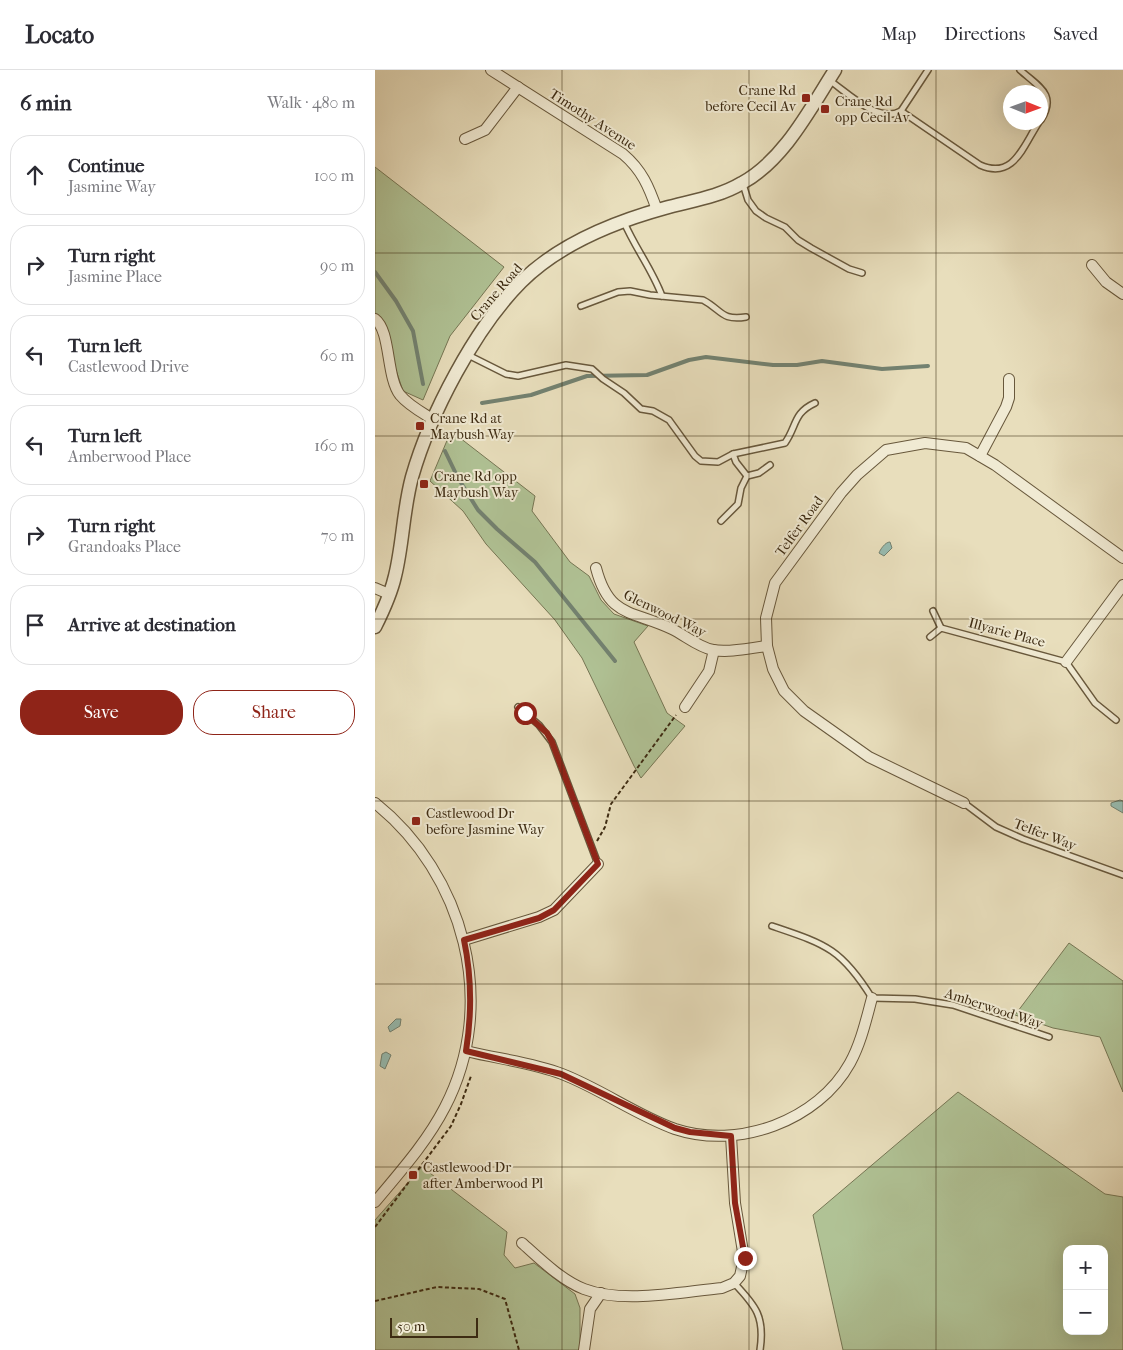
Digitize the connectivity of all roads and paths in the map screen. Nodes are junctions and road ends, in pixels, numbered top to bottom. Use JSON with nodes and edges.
{"nodes":[{"id":1,"x":491,"y":70,"type":"edge"},
{"id":2,"x":928,"y":70,"type":"edge"},
{"id":3,"x":1020,"y":70,"type":"edge"},
{"id":4,"x":832,"y":75,"type":"edge"},
{"id":5,"x":1037,"y":85,"type":"edge"},
{"id":6,"x":517,"y":87,"type":"junction"},
{"id":7,"x":901,"y":110,"type":"junction"},
{"id":8,"x":1034,"y":130,"type":"edge"},
{"id":9,"x":465,"y":139,"type":"dead end"},
{"id":10,"x":742,"y":184,"type":"junction"},
{"id":11,"x":657,"y":210,"type":"junction"},
{"id":12,"x":624,"y":221,"type":"junction"},
{"id":13,"x":1091,"y":265,"type":"dead end"},
{"id":14,"x":862,"y":273,"type":"dead end"},
{"id":15,"x":1123,"y":294,"type":"edge"},
{"id":16,"x":662,"y":296,"type":"junction"},
{"id":17,"x":581,"y":306,"type":"dead end"},
{"id":18,"x":746,"y":317,"type":"dead end"},
{"id":19,"x":375,"y":319,"type":"edge"},
{"id":20,"x":466,"y":354,"type":"junction"},
{"id":21,"x":1009,"y":378,"type":"dead end"},
{"id":22,"x":815,"y":403,"type":"dead end"},
{"id":23,"x":435,"y":420,"type":"junction"},
{"id":24,"x":733,"y":454,"type":"junction"},
{"id":25,"x":980,"y":456,"type":"junction"},
{"id":26,"x":771,"y":464,"type":"dead end"},
{"id":27,"x":747,"y":476,"type":"junction"},
{"id":28,"x":721,"y":521,"type":"dead end"},
{"id":29,"x":1123,"y":558,"type":"edge"},
{"id":30,"x":596,"y":568,"type":"dead end"},
{"id":31,"x":1123,"y":585,"type":"edge"},
{"id":32,"x":375,"y":588,"type":"edge"},
{"id":33,"x":389,"y":594,"type":"junction"},
{"id":34,"x":933,"y":610,"type":"dead end"},
{"id":35,"x":375,"y":627,"type":"edge"},
{"id":36,"x":941,"y":628,"type":"junction"},
{"id":37,"x":930,"y":637,"type":"dead end"},
{"id":38,"x":767,"y":646,"type":"junction"},
{"id":39,"x":714,"y":650,"type":"junction"},
{"id":40,"x":1066,"y":662,"type":"junction"},
{"id":41,"x":518,"y":707,"type":"dead end"},
{"id":42,"x":685,"y":707,"type":"joint"},
{"id":43,"x":1116,"y":720,"type":"dead end"},
{"id":44,"x":375,"y":802,"type":"edge"},
{"id":45,"x":964,"y":803,"type":"joint"},
{"id":46,"x":591,"y":845,"type":"junction"},
{"id":47,"x":598,"y":864,"type":"joint"},
{"id":48,"x":1123,"y":875,"type":"edge"},
{"id":49,"x":772,"y":926,"type":"dead end"},
{"id":50,"x":464,"y":940,"type":"junction"},
{"id":51,"x":872,"y":998,"type":"junction"},
{"id":52,"x":1049,"y":1037,"type":"dead end"},
{"id":53,"x":466,"y":1051,"type":"junction"},
{"id":54,"x":731,"y":1136,"type":"junction"},
{"id":55,"x":375,"y":1202,"type":"edge"},
{"id":56,"x":522,"y":1243,"type":"dead end"},
{"id":57,"x":734,"y":1283,"type":"junction"},
{"id":58,"x":601,"y":1293,"type":"junction"},
{"id":59,"x":375,"y":1301,"type":"edge"},
{"id":60,"x":519,"y":1350,"type":"edge"},
{"id":61,"x":584,"y":1350,"type":"edge"},
{"id":62,"x":760,"y":1350,"type":"edge"}],
"edges":[{"from":1,"to":6,"type":"street","name":"Timothy Avenue"},
{"from":2,"to":7,"type":"lane"},
{"from":3,"to":5,"type":"lane"},
{"from":4,"to":7,"type":"lane"},
{"from":4,"to":10,"type":"street","name":"Crane Road"},
{"from":6,"to":9,"type":"street"},
{"from":6,"to":11,"type":"street","name":"Timothy Avenue"},
{"from":7,"to":8,"type":"lane"},
{"from":10,"to":11,"type":"street","name":"Crane Road"},
{"from":10,"to":14,"type":"lane"},
{"from":11,"to":12,"type":"street","name":"Crane Road"},
{"from":12,"to":16,"type":"lane"},
{"from":12,"to":20,"type":"street","name":"Crane Road"},
{"from":13,"to":15,"type":"street"},
{"from":16,"to":17,"type":"lane"},
{"from":16,"to":18,"type":"lane"},
{"from":19,"to":23,"type":"street"},
{"from":20,"to":23,"type":"street","name":"Crane Road"},
{"from":20,"to":24,"type":"lane"},
{"from":21,"to":25,"type":"street"},
{"from":22,"to":24,"type":"lane"},
{"from":23,"to":33,"type":"street","name":"Crane Road"},
{"from":24,"to":27,"type":"lane"},
{"from":25,"to":29,"type":"street","name":"Telfer Road"},
{"from":25,"to":38,"type":"street","name":"Telfer Road"},
{"from":26,"to":27,"type":"lane"},
{"from":27,"to":28,"type":"lane"},
{"from":30,"to":39,"type":"street","name":"Glenwood Way"},
{"from":31,"to":40,"type":"street"},
{"from":32,"to":33,"type":"street"},
{"from":33,"to":35,"type":"street","name":"Crane Road"},
{"from":34,"to":36,"type":"lane"},
{"from":36,"to":37,"type":"lane"},
{"from":36,"to":40,"type":"lane","name":"Illyarie Place"},
{"from":38,"to":39,"type":"street","name":"Glenwood Way"},
{"from":38,"to":45,"type":"street","name":"Telfer Road"},
{"from":39,"to":42,"type":"street","name":"Glenwood Way"},
{"from":40,"to":43,"type":"lane"},
{"from":41,"to":46,"type":"lane"},
{"from":42,"to":46,"type":"path"},
{"from":44,"to":50,"type":"street"},
{"from":45,"to":48,"type":"lane","name":"Telfer Way"},
{"from":46,"to":47,"type":"lane"},
{"from":47,"to":50,"type":"street"},
{"from":49,"to":51,"type":"lane"},
{"from":50,"to":53,"type":"street"},
{"from":51,"to":52,"type":"lane","name":"Amberwood Way"},
{"from":51,"to":54,"type":"street"},
{"from":53,"to":54,"type":"street"},
{"from":53,"to":55,"type":"street"},
{"from":54,"to":57,"type":"street"},
{"from":56,"to":58,"type":"street"},
{"from":57,"to":58,"type":"street"},
{"from":57,"to":62,"type":"lane"},
{"from":58,"to":61,"type":"street"},
{"from":59,"to":60,"type":"path"}]}
